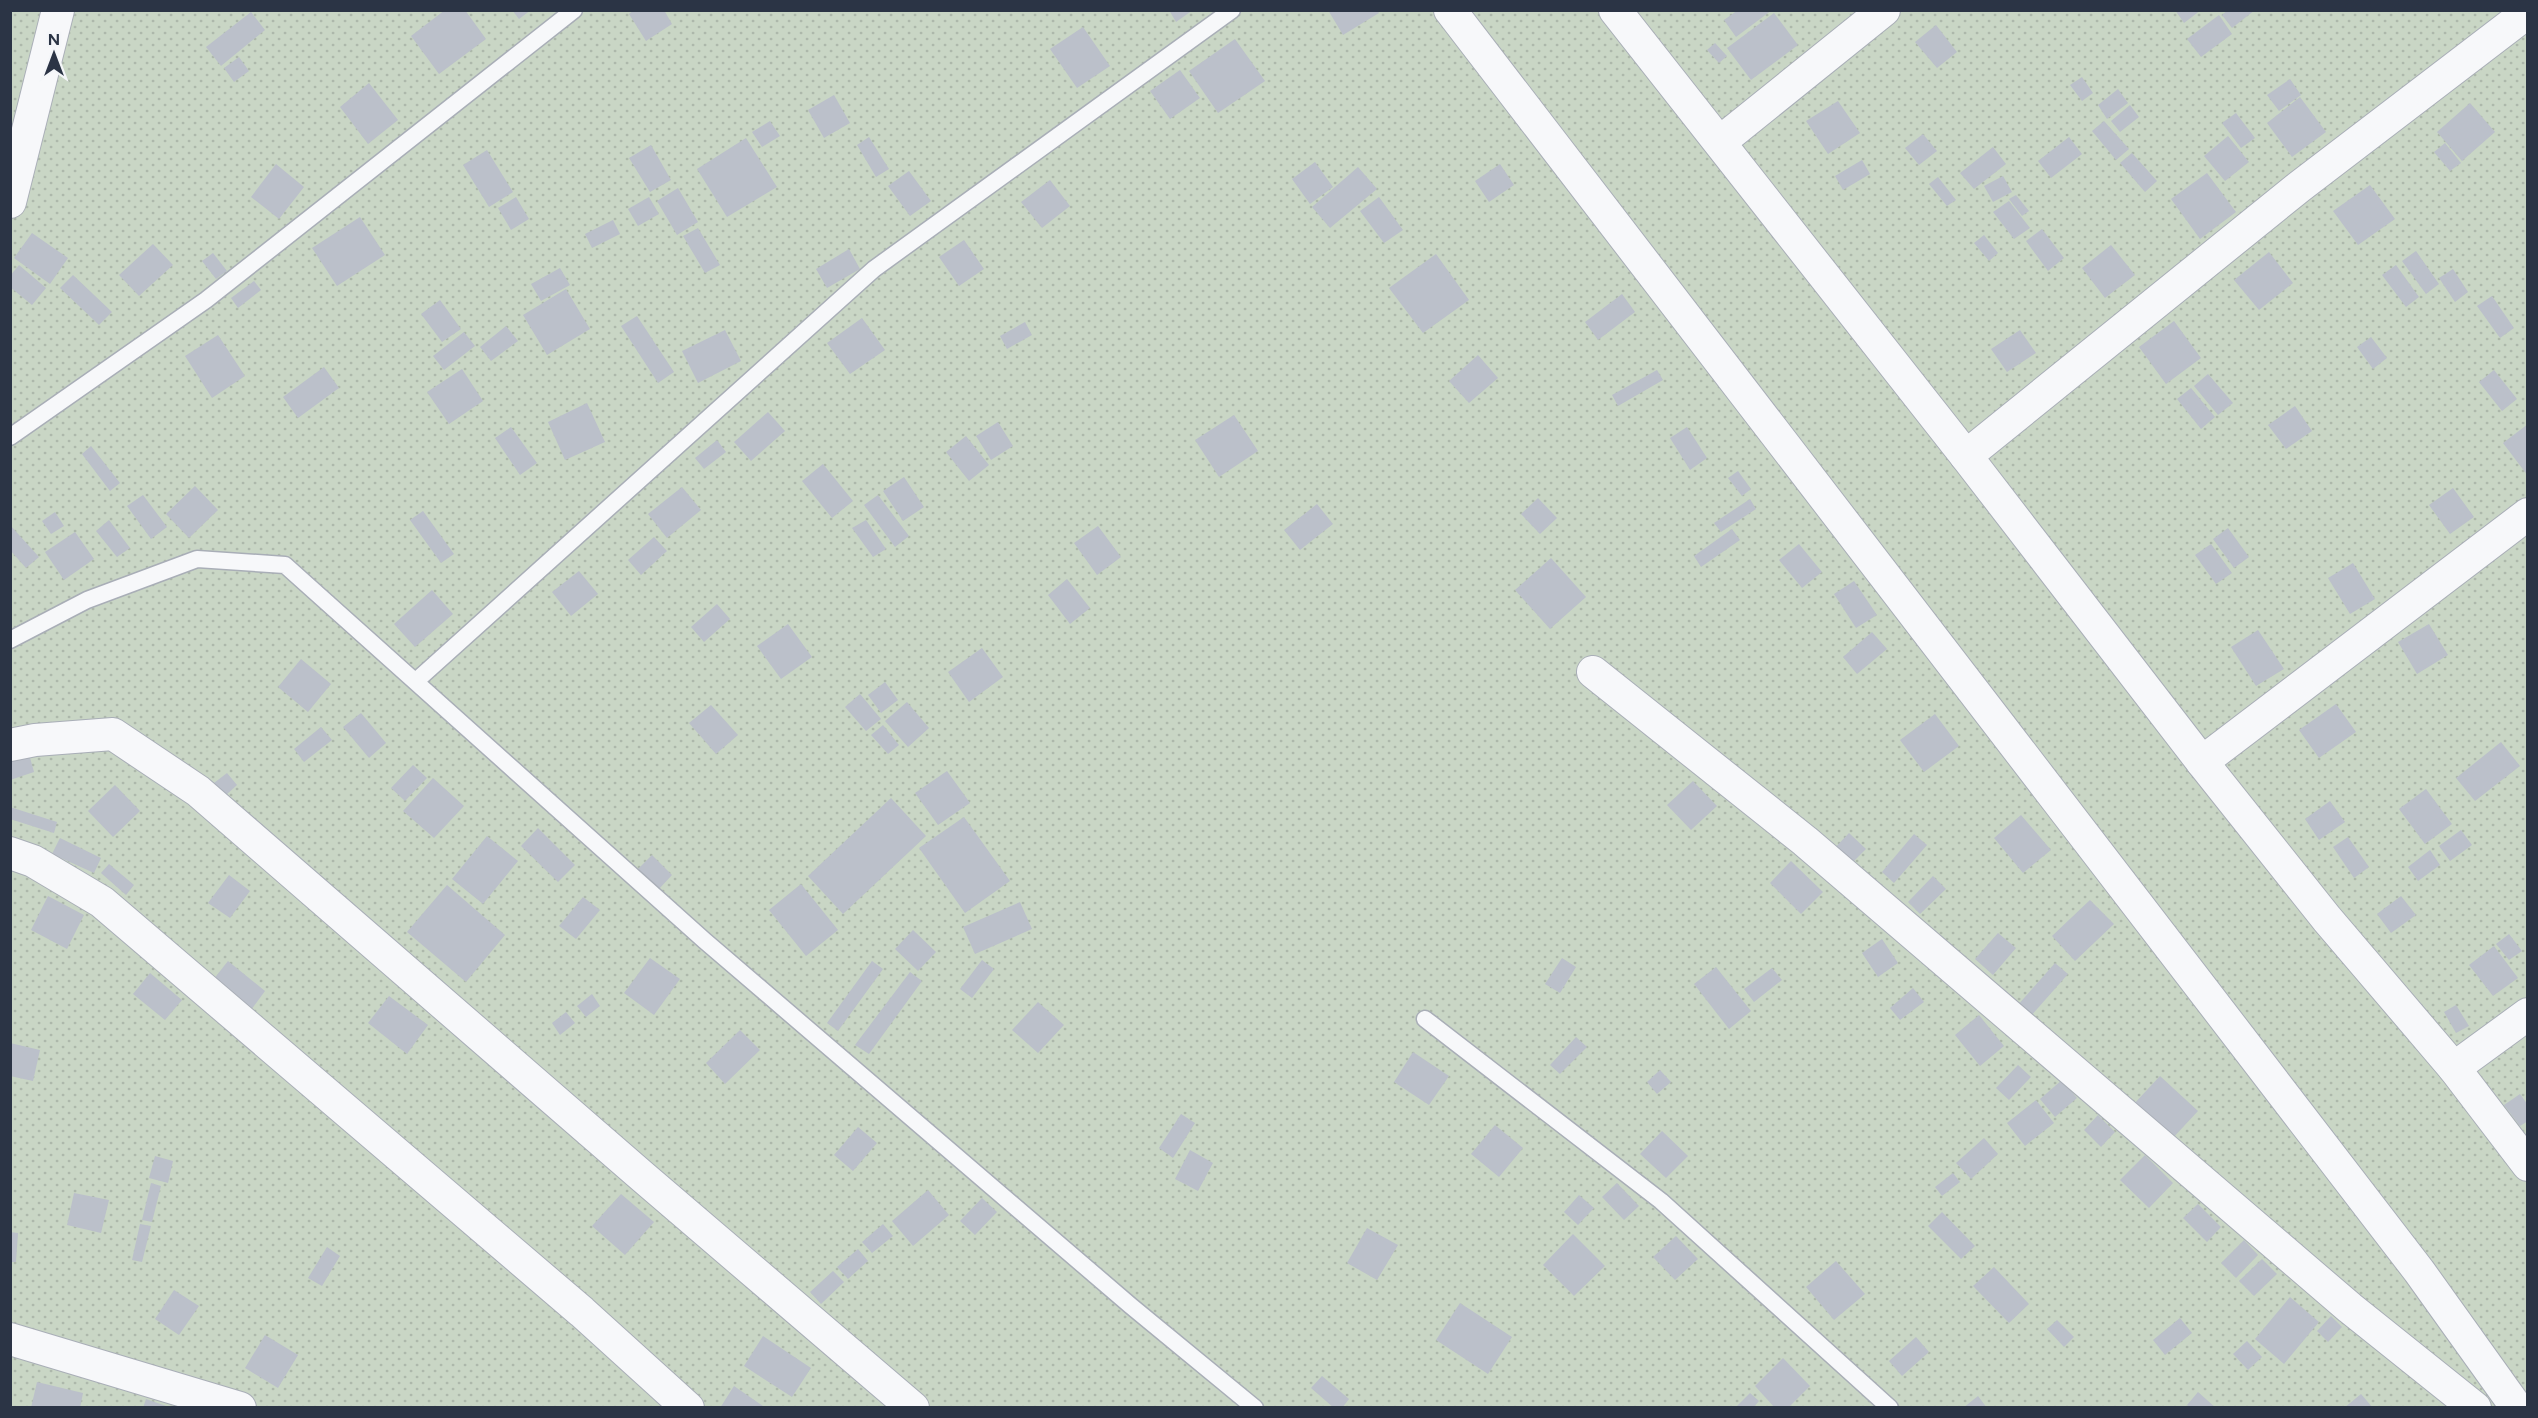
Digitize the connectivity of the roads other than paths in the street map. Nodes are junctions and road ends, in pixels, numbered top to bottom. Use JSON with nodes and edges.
{"nodes":[{"id":1,"x":58,"y":10,"type":"edge"},
{"id":2,"x":574,"y":10,"type":"edge"},
{"id":3,"x":1232,"y":10,"type":"edge"},
{"id":4,"x":1450,"y":10,"type":"edge"},
{"id":5,"x":1615,"y":10,"type":"edge"},
{"id":6,"x":1884,"y":10,"type":"edge"},
{"id":7,"x":2528,"y":12,"type":"edge"},
{"id":8,"x":1720,"y":142,"type":"junction"},
{"id":9,"x":10,"y":202,"type":"edge"},
{"id":10,"x":10,"y":437,"type":"edge"},
{"id":11,"x":1965,"y":456,"type":"junction"},
{"id":12,"x":2528,"y":514,"type":"edge"},
{"id":13,"x":10,"y":640,"type":"edge"},
{"id":14,"x":1593,"y":672,"type":"dead end"},
{"id":15,"x":416,"y":681,"type":"junction"},
{"id":16,"x":10,"y":746,"type":"edge"},
{"id":17,"x":2202,"y":762,"type":"junction"},
{"id":18,"x":10,"y":853,"type":"edge"},
{"id":19,"x":2528,"y":1014,"type":"edge"},
{"id":20,"x":1425,"y":1019,"type":"dead end"},
{"id":21,"x":2454,"y":1068,"type":"junction"},
{"id":22,"x":2528,"y":1165,"type":"edge"},
{"id":23,"x":10,"y":1339,"type":"edge"},
{"id":24,"x":240,"y":1407,"type":"edge"},
{"id":25,"x":688,"y":1407,"type":"edge"},
{"id":26,"x":913,"y":1407,"type":"edge"},
{"id":27,"x":1255,"y":1407,"type":"edge"},
{"id":28,"x":1890,"y":1407,"type":"edge"},
{"id":29,"x":2475,"y":1407,"type":"edge"},
{"id":30,"x":2517,"y":1407,"type":"edge"}],
"edges":[{"from":1,"to":9,"type":"street"},
{"from":2,"to":10,"type":"lane"},
{"from":3,"to":15,"type":"lane"},
{"from":4,"to":30,"type":"street"},
{"from":5,"to":8,"type":"street"},
{"from":6,"to":8,"type":"street"},
{"from":7,"to":11,"type":"street"},
{"from":8,"to":11,"type":"street"},
{"from":11,"to":17,"type":"street"},
{"from":12,"to":17,"type":"street"},
{"from":13,"to":15,"type":"lane"},
{"from":14,"to":29,"type":"street"},
{"from":15,"to":27,"type":"lane"},
{"from":16,"to":26,"type":"street"},
{"from":17,"to":21,"type":"street"},
{"from":18,"to":25,"type":"street"},
{"from":19,"to":21,"type":"street"},
{"from":20,"to":28,"type":"lane"},
{"from":21,"to":22,"type":"street"},
{"from":23,"to":24,"type":"street"}]}
